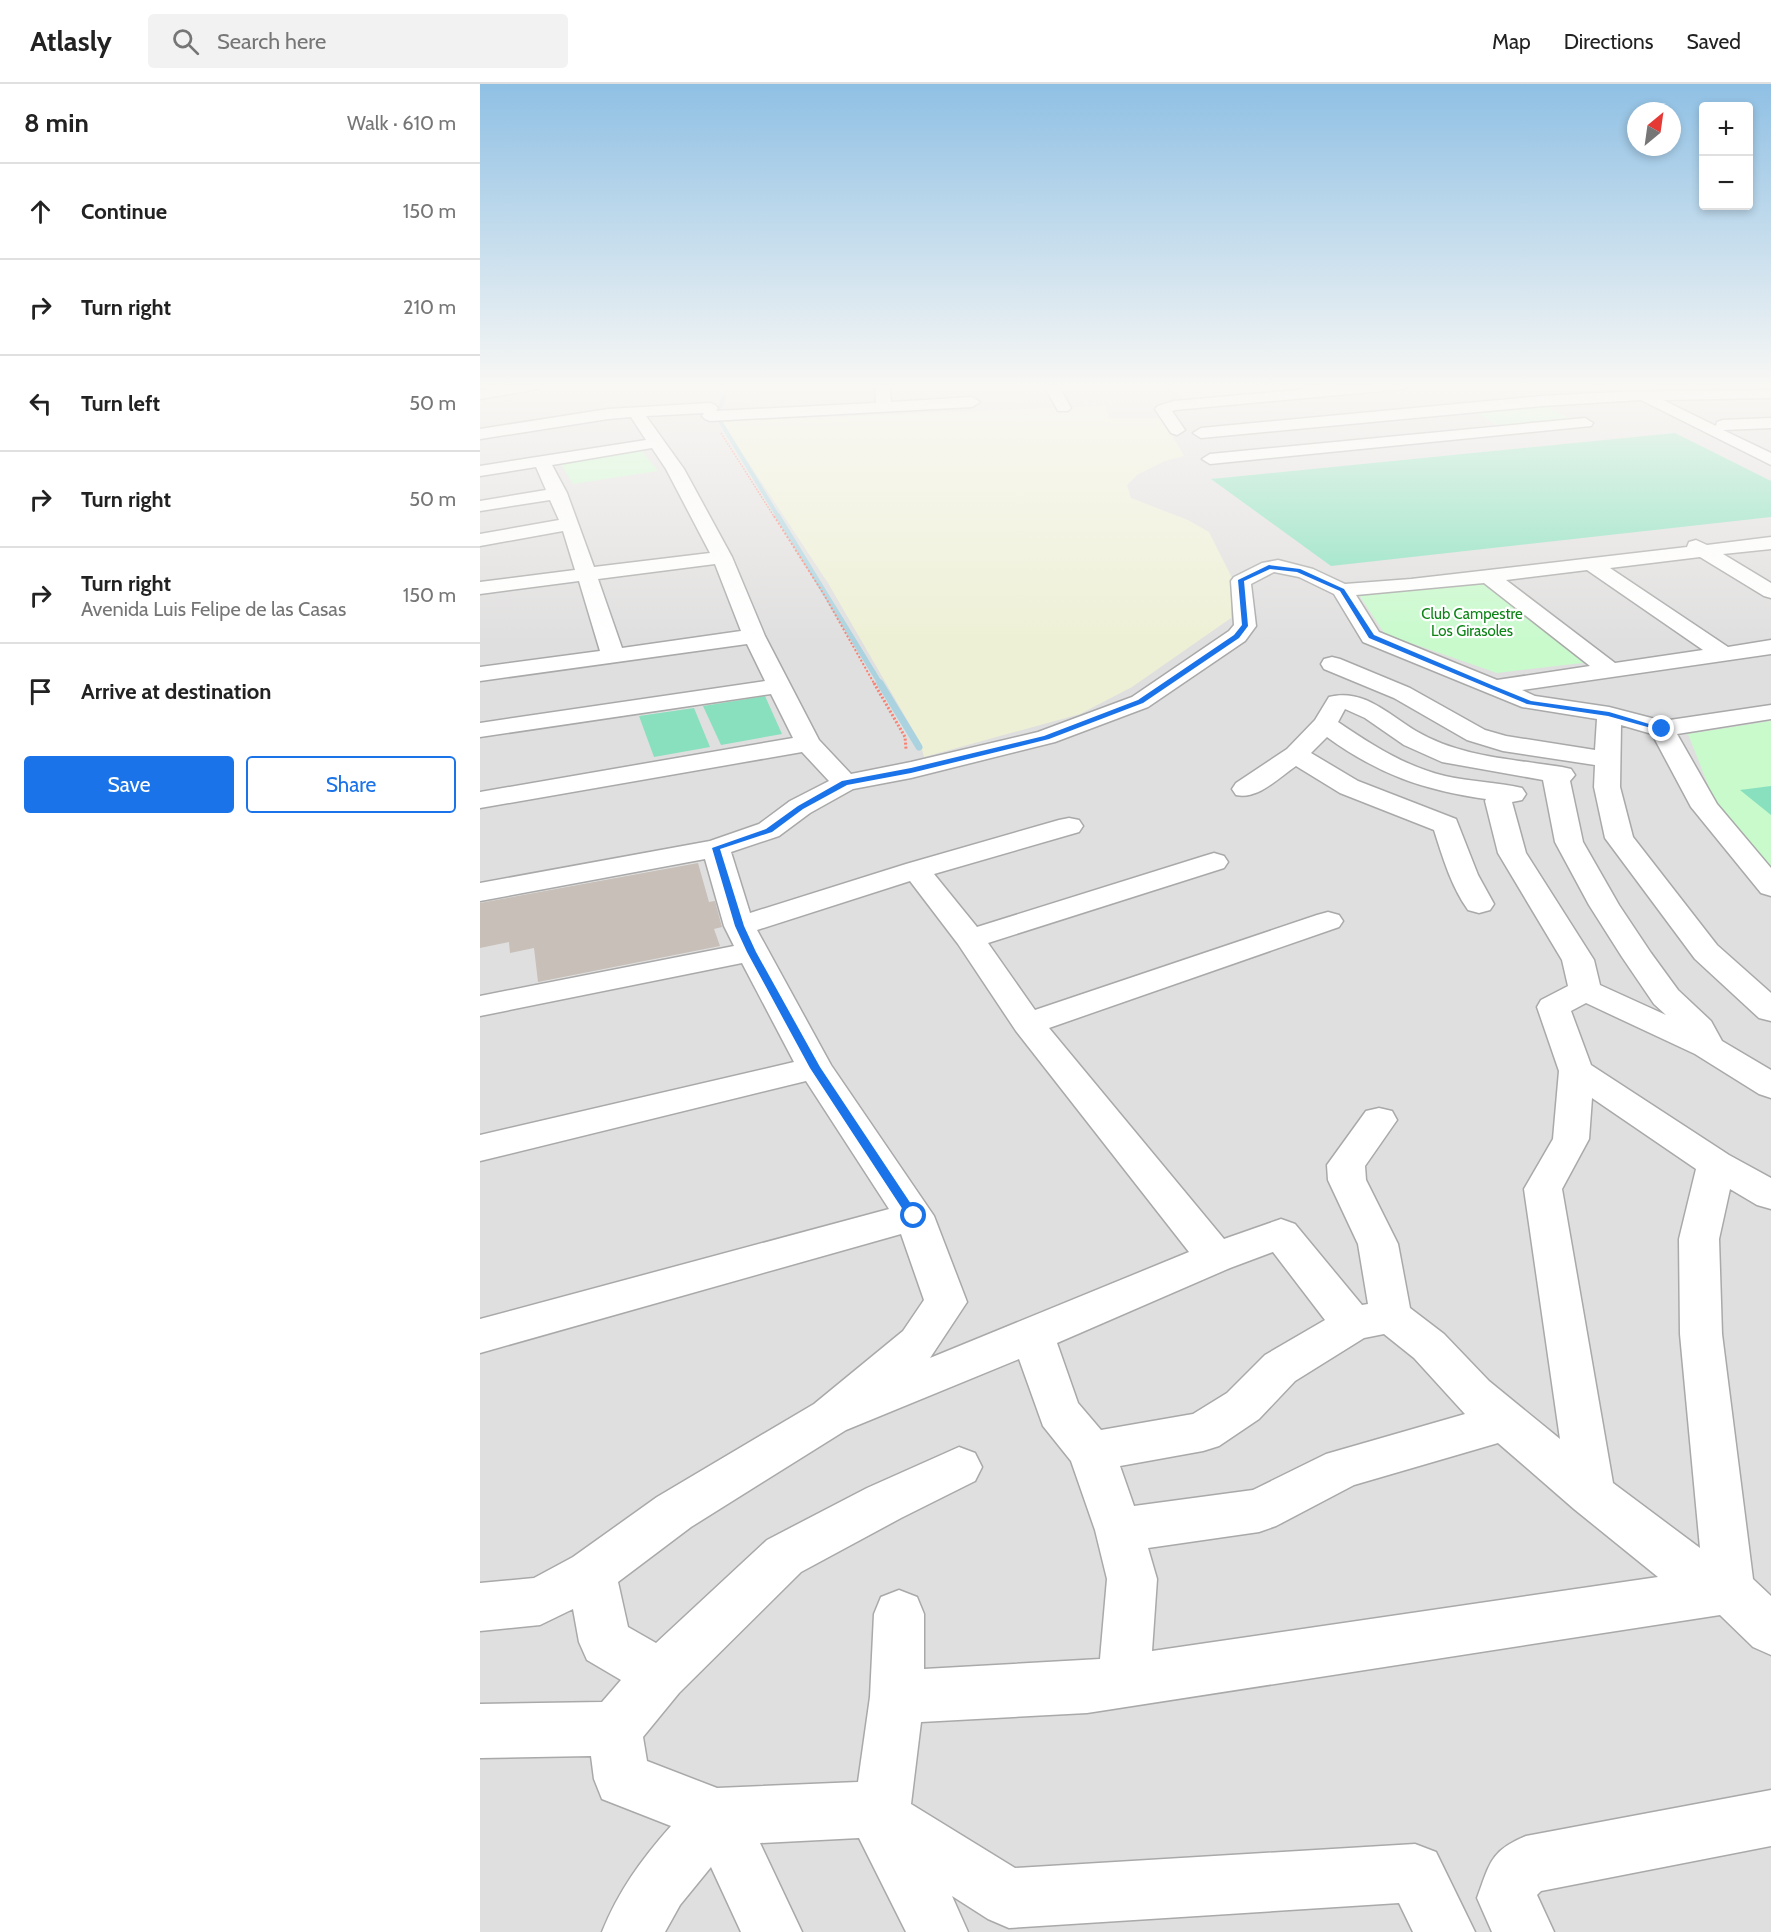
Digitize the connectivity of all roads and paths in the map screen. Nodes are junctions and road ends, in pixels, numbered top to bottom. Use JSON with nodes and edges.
{"nodes":[{"id":1,"x":547,"y":471,"type":"edge"},
{"id":2,"x":676,"y":471,"type":"edge"},
{"id":3,"x":748,"y":471,"type":"edge"},
{"id":4,"x":558,"y":494,"type":"junction"},
{"id":5,"x":480,"y":506,"type":"edge"},
{"id":6,"x":570,"y":524,"type":"junction"},
{"id":7,"x":1671,"y":533,"type":"dead end"},
{"id":8,"x":480,"y":540,"type":"edge"},
{"id":9,"x":1771,"y":543,"type":"edge"},
{"id":10,"x":1703,"y":550,"type":"junction"},
{"id":11,"x":722,"y":557,"type":"junction"},
{"id":12,"x":1591,"y":564,"type":"junction"},
{"id":13,"x":586,"y":573,"type":"junction"},
{"id":14,"x":1490,"y":576,"type":"junction"},
{"id":15,"x":480,"y":588,"type":"edge"},
{"id":16,"x":1342,"y":590,"type":"junction"},
{"id":17,"x":1771,"y":592,"type":"edge"},
{"id":18,"x":754,"y":636,"type":"junction"},
{"id":19,"x":1771,"y":647,"type":"edge"},
{"id":20,"x":613,"y":654,"type":"junction"},
{"id":21,"x":1724,"y":654,"type":"junction"},
{"id":22,"x":1332,"y":664,"type":"dead end"},
{"id":23,"x":1611,"y":671,"type":"junction"},
{"id":24,"x":480,"y":674,"type":"edge"},
{"id":25,"x":779,"y":686,"type":"junction"},
{"id":26,"x":1491,"y":687,"type":"junction"},
{"id":27,"x":1771,"y":712,"type":"edge"},
{"id":28,"x":1609,"y":714,"type":"junction"},
{"id":29,"x":1325,"y":724,"type":"junction"},
{"id":30,"x":1662,"y":729,"type":"junction"},
{"id":31,"x":480,"y":730,"type":"edge"},
{"id":32,"x":808,"y":743,"type":"junction"},
{"id":33,"x":1296,"y":754,"type":"junction"},
{"id":34,"x":1607,"y":759,"type":"junction"},
{"id":35,"x":911,"y":770,"type":"junction"},
{"id":36,"x":1559,"y":777,"type":"junction"},
{"id":37,"x":845,"y":783,"type":"junction"},
{"id":38,"x":1245,"y":789,"type":"dead end"},
{"id":39,"x":1506,"y":798,"type":"junction"},
{"id":40,"x":480,"y":800,"type":"edge"},
{"id":41,"x":1446,"y":825,"type":"junction"},
{"id":42,"x":1069,"y":826,"type":"dead end"},
{"id":43,"x":716,"y":848,"type":"junction"},
{"id":44,"x":1214,"y":862,"type":"dead end"},
{"id":45,"x":916,"y":870,"type":"junction"},
{"id":46,"x":1771,"y":887,"type":"edge"},
{"id":47,"x":480,"y":892,"type":"edge"},
{"id":48,"x":1479,"y":904,"type":"dead end"},
{"id":49,"x":1328,"y":921,"type":"dead end"},
{"id":50,"x":745,"y":939,"type":"junction"},
{"id":51,"x":970,"y":939,"type":"junction"},
{"id":52,"x":1585,"y":990,"type":"junction"},
{"id":53,"x":480,"y":1006,"type":"edge"},
{"id":54,"x":1771,"y":1011,"type":"edge"},
{"id":55,"x":1028,"y":1024,"type":"junction"},
{"id":56,"x":1708,"y":1048,"type":"junction"},
{"id":57,"x":815,"y":1068,"type":"junction"},
{"id":58,"x":1576,"y":1071,"type":"junction"},
{"id":59,"x":1771,"y":1086,"type":"edge"},
{"id":60,"x":1379,"y":1120,"type":"dead end"},
{"id":61,"x":480,"y":1148,"type":"edge"},
{"id":62,"x":1716,"y":1164,"type":"junction"},
{"id":63,"x":1771,"y":1195,"type":"edge"},
{"id":64,"x":914,"y":1216,"type":"junction"},
{"id":65,"x":1216,"y":1257,"type":"junction"},
{"id":66,"x":1372,"y":1320,"type":"junction"},
{"id":67,"x":1033,"y":1335,"type":"junction"},
{"id":68,"x":480,"y":1336,"type":"edge"},
{"id":69,"x":830,"y":1417,"type":"junction"},
{"id":70,"x":1507,"y":1421,"type":"junction"},
{"id":71,"x":1091,"y":1451,"type":"junction"},
{"id":72,"x":959,"y":1467,"type":"dead end"},
{"id":73,"x":1591,"y":1494,"type":"junction"},
{"id":74,"x":1119,"y":1530,"type":"junction"},
{"id":75,"x":591,"y":1573,"type":"junction"},
{"id":76,"x":1729,"y":1590,"type":"junction"},
{"id":77,"x":480,"y":1607,"type":"edge"},
{"id":78,"x":899,"y":1614,"type":"dead end"},
{"id":79,"x":1771,"y":1630,"type":"edge"},
{"id":80,"x":660,"y":1675,"type":"junction"},
{"id":81,"x":1124,"y":1682,"type":"junction"},
{"id":82,"x":897,"y":1697,"type":"junction"},
{"id":83,"x":614,"y":1729,"type":"junction"},
{"id":84,"x":480,"y":1731,"type":"edge"},
{"id":85,"x":717,"y":1816,"type":"junction"},
{"id":86,"x":881,"y":1818,"type":"junction"},
{"id":87,"x":1771,"y":1818,"type":"edge"},
{"id":88,"x":632,"y":1932,"type":"edge"},
{"id":89,"x":772,"y":1932,"type":"edge"},
{"id":90,"x":938,"y":1932,"type":"edge"},
{"id":91,"x":1445,"y":1932,"type":"edge"},
{"id":92,"x":1524,"y":1932,"type":"edge"}],
"edges":[{"from":1,"to":4,"type":"street"},
{"from":2,"to":11,"type":"street"},
{"from":3,"to":35,"type":"path"},
{"from":4,"to":5,"type":"street"},
{"from":4,"to":6,"type":"street"},
{"from":6,"to":8,"type":"street"},
{"from":6,"to":13,"type":"street"},
{"from":7,"to":10,"type":"street"},
{"from":9,"to":10,"type":"street"},
{"from":10,"to":12,"type":"street"},
{"from":10,"to":17,"type":"street"},
{"from":11,"to":13,"type":"street"},
{"from":11,"to":18,"type":"street"},
{"from":12,"to":14,"type":"street"},
{"from":12,"to":21,"type":"street"},
{"from":13,"to":15,"type":"street"},
{"from":13,"to":20,"type":"street"},
{"from":14,"to":16,"type":"street"},
{"from":14,"to":23,"type":"street"},
{"from":16,"to":26,"type":"street"},
{"from":16,"to":35,"type":"street"},
{"from":18,"to":20,"type":"street"},
{"from":18,"to":25,"type":"street"},
{"from":19,"to":21,"type":"street"},
{"from":20,"to":24,"type":"street"},
{"from":21,"to":23,"type":"street"},
{"from":22,"to":34,"type":"street"},
{"from":23,"to":26,"type":"street"},
{"from":25,"to":31,"type":"street"},
{"from":25,"to":32,"type":"street"},
{"from":26,"to":28,"type":"street"},
{"from":27,"to":30,"type":"street"},
{"from":28,"to":30,"type":"street"},
{"from":28,"to":34,"type":"street"},
{"from":29,"to":33,"type":"street"},
{"from":29,"to":36,"type":"street"},
{"from":29,"to":39,"type":"street"},
{"from":30,"to":46,"type":"street"},
{"from":32,"to":37,"type":"street"},
{"from":32,"to":40,"type":"street"},
{"from":33,"to":38,"type":"street"},
{"from":33,"to":41,"type":"street"},
{"from":34,"to":36,"type":"street"},
{"from":34,"to":54,"type":"street"},
{"from":35,"to":37,"type":"street"},
{"from":36,"to":39,"type":"street"},
{"from":36,"to":56,"type":"street"},
{"from":37,"to":43,"type":"street"},
{"from":39,"to":41,"type":"street"},
{"from":39,"to":52,"type":"street"},
{"from":41,"to":48,"type":"street"},
{"from":42,"to":45,"type":"street"},
{"from":43,"to":47,"type":"street"},
{"from":43,"to":50,"type":"street"},
{"from":44,"to":51,"type":"street"},
{"from":45,"to":50,"type":"street"},
{"from":45,"to":51,"type":"street"},
{"from":49,"to":55,"type":"street"},
{"from":50,"to":53,"type":"street"},
{"from":50,"to":57,"type":"street"},
{"from":51,"to":55,"type":"street"},
{"from":52,"to":56,"type":"street"},
{"from":52,"to":58,"type":"street"},
{"from":55,"to":65,"type":"street"},
{"from":56,"to":59,"type":"street"},
{"from":57,"to":61,"type":"street"},
{"from":57,"to":64,"type":"street"},
{"from":58,"to":62,"type":"street"},
{"from":58,"to":73,"type":"street"},
{"from":60,"to":66,"type":"street"},
{"from":62,"to":63,"type":"street"},
{"from":62,"to":76,"type":"street"},
{"from":64,"to":68,"type":"street"},
{"from":64,"to":69,"type":"street"},
{"from":65,"to":66,"type":"street"},
{"from":65,"to":67,"type":"street"},
{"from":66,"to":70,"type":"street"},
{"from":66,"to":71,"type":"street"},
{"from":67,"to":69,"type":"street"},
{"from":67,"to":71,"type":"street"},
{"from":69,"to":75,"type":"street"},
{"from":70,"to":73,"type":"street"},
{"from":70,"to":74,"type":"street"},
{"from":71,"to":74,"type":"street"},
{"from":72,"to":80,"type":"street"},
{"from":73,"to":76,"type":"street"},
{"from":74,"to":81,"type":"street"},
{"from":75,"to":77,"type":"street"},
{"from":75,"to":80,"type":"street"},
{"from":76,"to":79,"type":"street"},
{"from":76,"to":81,"type":"street"},
{"from":78,"to":82,"type":"street"},
{"from":80,"to":83,"type":"street"},
{"from":81,"to":82,"type":"street"},
{"from":82,"to":86,"type":"street"},
{"from":83,"to":84,"type":"street"},
{"from":83,"to":85,"type":"street"},
{"from":85,"to":86,"type":"street"},
{"from":85,"to":88,"type":"street"},
{"from":85,"to":89,"type":"street"},
{"from":86,"to":90,"type":"street"},
{"from":86,"to":91,"type":"street"},
{"from":87,"to":92,"type":"street"}]}
